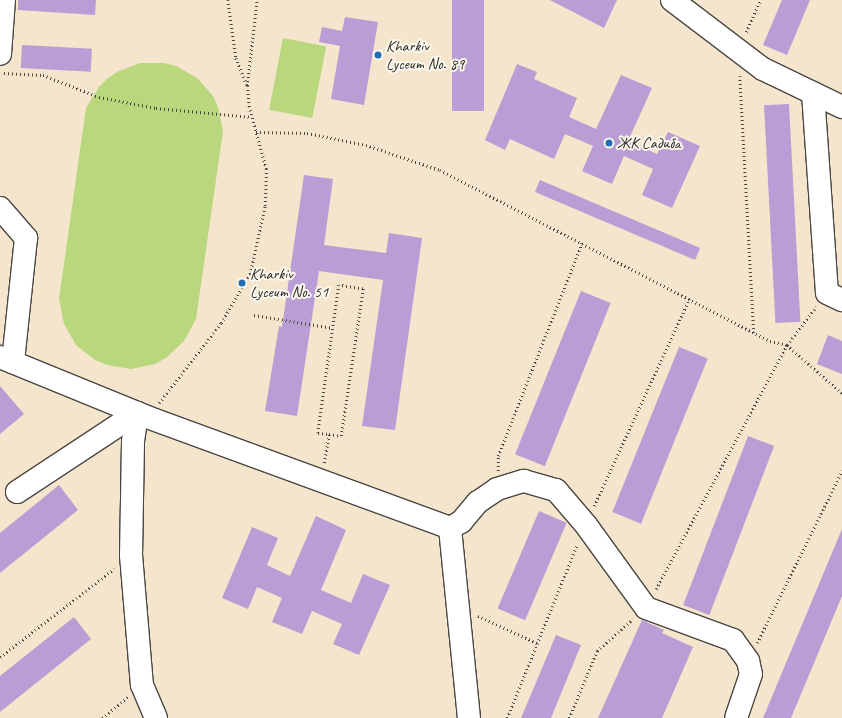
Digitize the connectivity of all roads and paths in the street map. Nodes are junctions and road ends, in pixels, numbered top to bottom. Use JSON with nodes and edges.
{"nodes":[{"id":1,"x":3,"y":0,"type":"edge"},
{"id":2,"x":228,"y":0,"type":"edge"},
{"id":3,"x":257,"y":0,"type":"edge"},
{"id":4,"x":672,"y":0,"type":"edge"},
{"id":5,"x":760,"y":0,"type":"edge"},
{"id":6,"x":739,"y":50,"type":"junction"},
{"id":7,"x":0,"y":54,"type":"edge"},
{"id":8,"x":0,"y":73,"type":"edge"},
{"id":9,"x":247,"y":86,"type":"junction"},
{"id":10,"x":813,"y":93,"type":"junction"},
{"id":11,"x":842,"y":107,"type":"edge"},
{"id":12,"x":252,"y":117,"type":"junction"},
{"id":13,"x":256,"y":132,"type":"junction"},
{"id":14,"x":0,"y":208,"type":"edge"},
{"id":15,"x":582,"y":243,"type":"junction"},
{"id":16,"x":834,"y":296,"type":"edge"},
{"id":17,"x":689,"y":299,"type":"junction"},
{"id":18,"x":254,"y":315,"type":"dead end"},
{"id":19,"x":333,"y":328,"type":"junction"},
{"id":20,"x":754,"y":333,"type":"junction"},
{"id":21,"x":787,"y":345,"type":"junction"},
{"id":22,"x":6,"y":360,"type":"edge"},
{"id":23,"x":842,"y":393,"type":"edge"},
{"id":24,"x":142,"y":415,"type":"junction"},
{"id":25,"x":329,"y":434,"type":"junction"},
{"id":26,"x":498,"y":456,"type":"dead end"},
{"id":27,"x":842,"y":471,"type":"edge"},
{"id":28,"x":321,"y":481,"type":"junction"},
{"id":29,"x":17,"y":492,"type":"dead end"},
{"id":30,"x":586,"y":524,"type":"junction"},
{"id":31,"x":450,"y":528,"type":"junction"},
{"id":32,"x":131,"y":555,"type":"junction"},
{"id":33,"x":646,"y":608,"type":"junction"},
{"id":34,"x":470,"y":613,"type":"dead end"},
{"id":35,"x":538,"y":643,"type":"junction"},
{"id":36,"x":0,"y":657,"type":"edge"},
{"id":37,"x":748,"y":661,"type":"junction"},
{"id":38,"x":142,"y":685,"type":"junction"},
{"id":39,"x":102,"y":718,"type":"edge"},
{"id":40,"x":156,"y":718,"type":"edge"},
{"id":41,"x":469,"y":718,"type":"edge"},
{"id":42,"x":507,"y":718,"type":"edge"},
{"id":43,"x":569,"y":718,"type":"edge"},
{"id":44,"x":736,"y":718,"type":"edge"}],
"edges":[{"from":1,"to":7,"type":"lane"},
{"from":2,"to":9,"type":"path"},
{"from":3,"to":9,"type":"path"},
{"from":4,"to":6,"type":"lane"},
{"from":5,"to":6,"type":"path"},
{"from":6,"to":10,"type":"lane"},
{"from":6,"to":20,"type":"path"},
{"from":8,"to":12,"type":"path"},
{"from":9,"to":12,"type":"path"},
{"from":10,"to":11,"type":"lane"},
{"from":10,"to":16,"type":"lane"},
{"from":12,"to":13,"type":"path"},
{"from":13,"to":15,"type":"path"},
{"from":13,"to":24,"type":"path"},
{"from":14,"to":22,"type":"lane"},
{"from":15,"to":17,"type":"path"},
{"from":15,"to":26,"type":"path"},
{"from":16,"to":21,"type":"path"},
{"from":17,"to":20,"type":"path"},
{"from":17,"to":30,"type":"path"},
{"from":18,"to":19,"type":"path"},
{"from":19,"to":25,"type":"path"},
{"from":19,"to":25,"type":"path"},
{"from":20,"to":21,"type":"path"},
{"from":21,"to":23,"type":"path"},
{"from":21,"to":33,"type":"path"},
{"from":22,"to":24,"type":"lane"},
{"from":24,"to":28,"type":"lane"},
{"from":24,"to":29,"type":"lane"},
{"from":24,"to":32,"type":"lane"},
{"from":25,"to":28,"type":"path"},
{"from":27,"to":37,"type":"path"},
{"from":28,"to":31,"type":"lane"},
{"from":30,"to":31,"type":"lane"},
{"from":30,"to":33,"type":"lane"},
{"from":30,"to":35,"type":"path"},
{"from":31,"to":41,"type":"lane"},
{"from":32,"to":36,"type":"path"},
{"from":32,"to":38,"type":"lane"},
{"from":33,"to":37,"type":"lane"},
{"from":33,"to":43,"type":"path"},
{"from":34,"to":35,"type":"path"},
{"from":35,"to":42,"type":"path"},
{"from":37,"to":44,"type":"lane"},
{"from":38,"to":39,"type":"path"},
{"from":38,"to":40,"type":"lane"}]}
